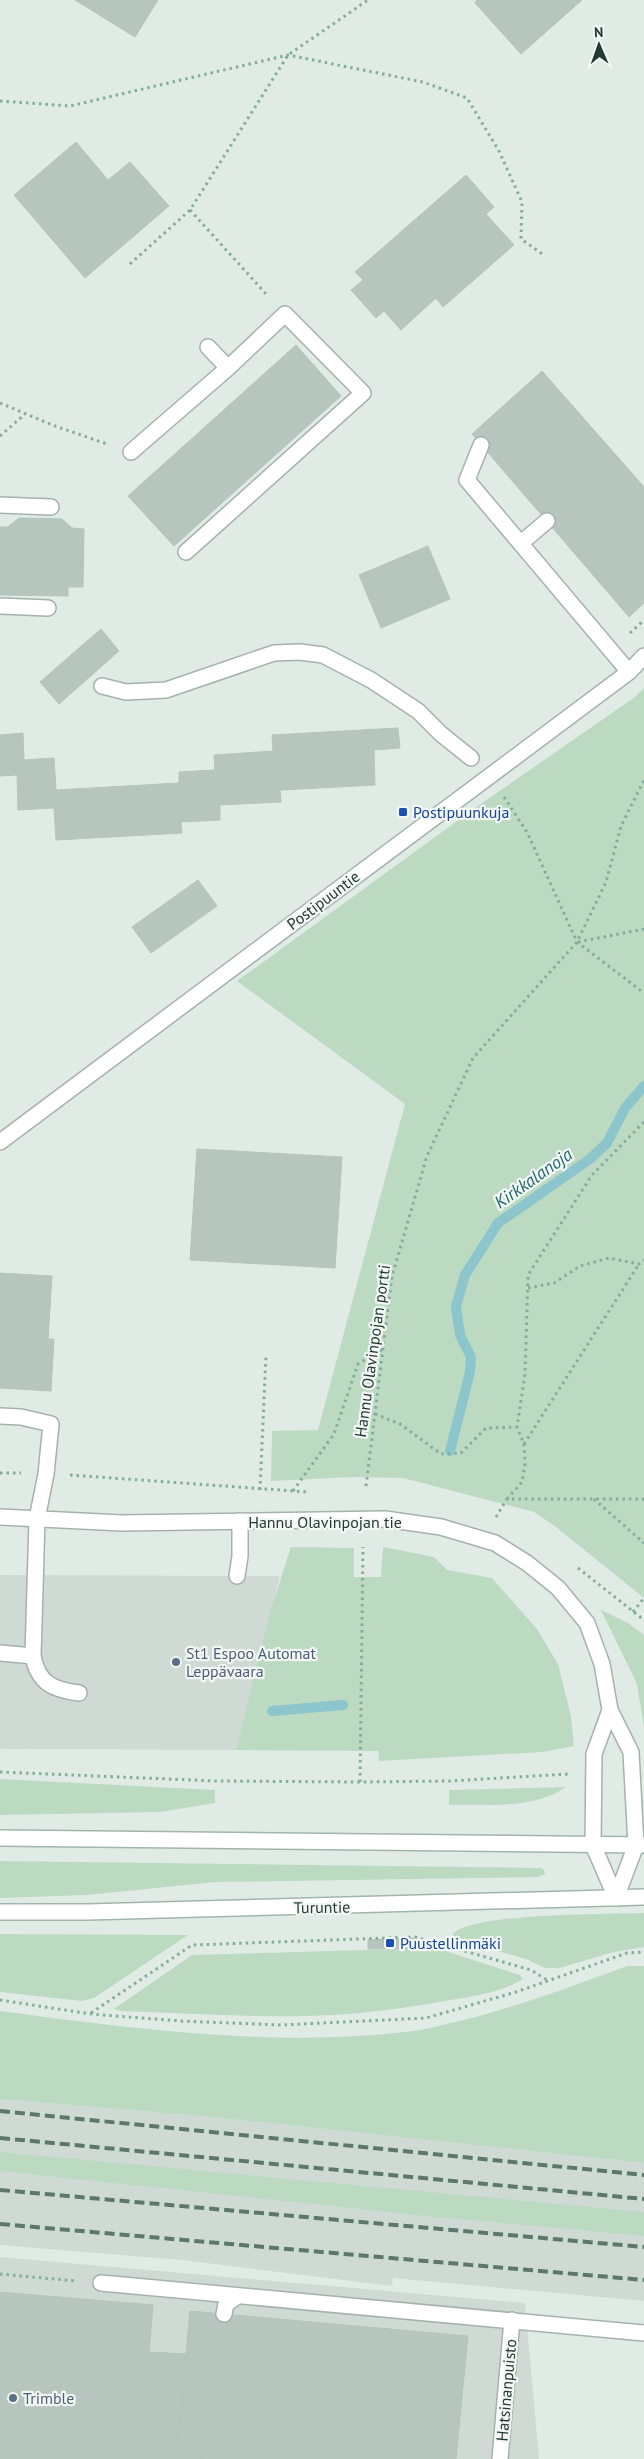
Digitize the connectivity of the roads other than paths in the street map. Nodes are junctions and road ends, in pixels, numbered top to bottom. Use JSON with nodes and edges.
{"nodes":[{"id":1,"x":208,"y":347,"type":"dead end"},
{"id":2,"x":228,"y":368,"type":"junction"},
{"id":3,"x":481,"y":445,"type":"dead end"},
{"id":4,"x":131,"y":452,"type":"road end"},
{"id":5,"x":0,"y":505,"type":"edge"},
{"id":6,"x":51,"y":506,"type":"dead end"},
{"id":7,"x":547,"y":521,"type":"dead end"},
{"id":8,"x":520,"y":543,"type":"junction"},
{"id":9,"x":186,"y":552,"type":"dead end"},
{"id":10,"x":0,"y":606,"type":"edge"},
{"id":11,"x":48,"y":608,"type":"dead end"},
{"id":12,"x":644,"y":656,"type":"edge"},
{"id":13,"x":629,"y":672,"type":"junction"},
{"id":14,"x":102,"y":686,"type":"dead end"},
{"id":15,"x":471,"y":758,"type":"dead end"},
{"id":16,"x":0,"y":1142,"type":"edge"},
{"id":17,"x":0,"y":1416,"type":"edge"},
{"id":18,"x":0,"y":1517,"type":"edge"},
{"id":19,"x":37,"y":1519,"type":"junction"},
{"id":20,"x":240,"y":1521,"type":"junction"},
{"id":21,"x":237,"y":1576,"type":"dead end"},
{"id":22,"x":0,"y":1653,"type":"edge"},
{"id":23,"x":33,"y":1656,"type":"junction"},
{"id":24,"x":79,"y":1694,"type":"dead end"},
{"id":25,"x":610,"y":1710,"type":"junction"},
{"id":26,"x":0,"y":1838,"type":"edge"},
{"id":27,"x":593,"y":1845,"type":"junction"},
{"id":28,"x":640,"y":1845,"type":"edge"},
{"id":29,"x":644,"y":1897,"type":"edge"},
{"id":30,"x":616,"y":1898,"type":"junction"},
{"id":31,"x":0,"y":1912,"type":"edge"},
{"id":32,"x":101,"y":2283,"type":"road end"},
{"id":33,"x":238,"y":2296,"type":"junction"},
{"id":34,"x":224,"y":2314,"type":"dead end"},
{"id":35,"x":512,"y":2320,"type":"junction"},
{"id":36,"x":644,"y":2333,"type":"edge"},
{"id":37,"x":500,"y":2459,"type":"edge"}],
"edges":[{"from":1,"to":2,"type":"street"},
{"from":2,"to":4,"type":"street"},
{"from":2,"to":9,"type":"street"},
{"from":3,"to":8,"type":"street"},
{"from":5,"to":6,"type":"street"},
{"from":7,"to":8,"type":"street"},
{"from":8,"to":13,"type":"street"},
{"from":10,"to":11,"type":"street"},
{"from":12,"to":13,"type":"street","name":"Postipuuntie"},
{"from":13,"to":16,"type":"street","name":"Postipuuntie"},
{"from":14,"to":15,"type":"street"},
{"from":17,"to":19,"type":"street"},
{"from":18,"to":19,"type":"street","name":"Hannu Olavinpojan tie"},
{"from":19,"to":20,"type":"street","name":"Hannu Olavinpojan tie"},
{"from":19,"to":23,"type":"street"},
{"from":20,"to":21,"type":"street"},
{"from":20,"to":25,"type":"street","name":"Hannu Olavinpojan tie"},
{"from":22,"to":23,"type":"street"},
{"from":23,"to":24,"type":"street"},
{"from":25,"to":27,"type":"street","name":"Hannu Olavinpojan tie"},
{"from":25,"to":28,"type":"street","name":"Hannu Olavinpojan tie"},
{"from":26,"to":27,"type":"street"},
{"from":27,"to":28,"type":"street"},
{"from":27,"to":30,"type":"street","name":"Hannu Olavinpojan tie"},
{"from":28,"to":30,"type":"street","name":"Hannu Olavinpojan tie"},
{"from":29,"to":30,"type":"street","name":"Turuntie"},
{"from":30,"to":31,"type":"street","name":"Turuntie"},
{"from":32,"to":33,"type":"street"},
{"from":33,"to":34,"type":"street"},
{"from":33,"to":35,"type":"street"},
{"from":35,"to":36,"type":"street"},
{"from":35,"to":37,"type":"street","name":"Hatsinanpuisto"}]}
